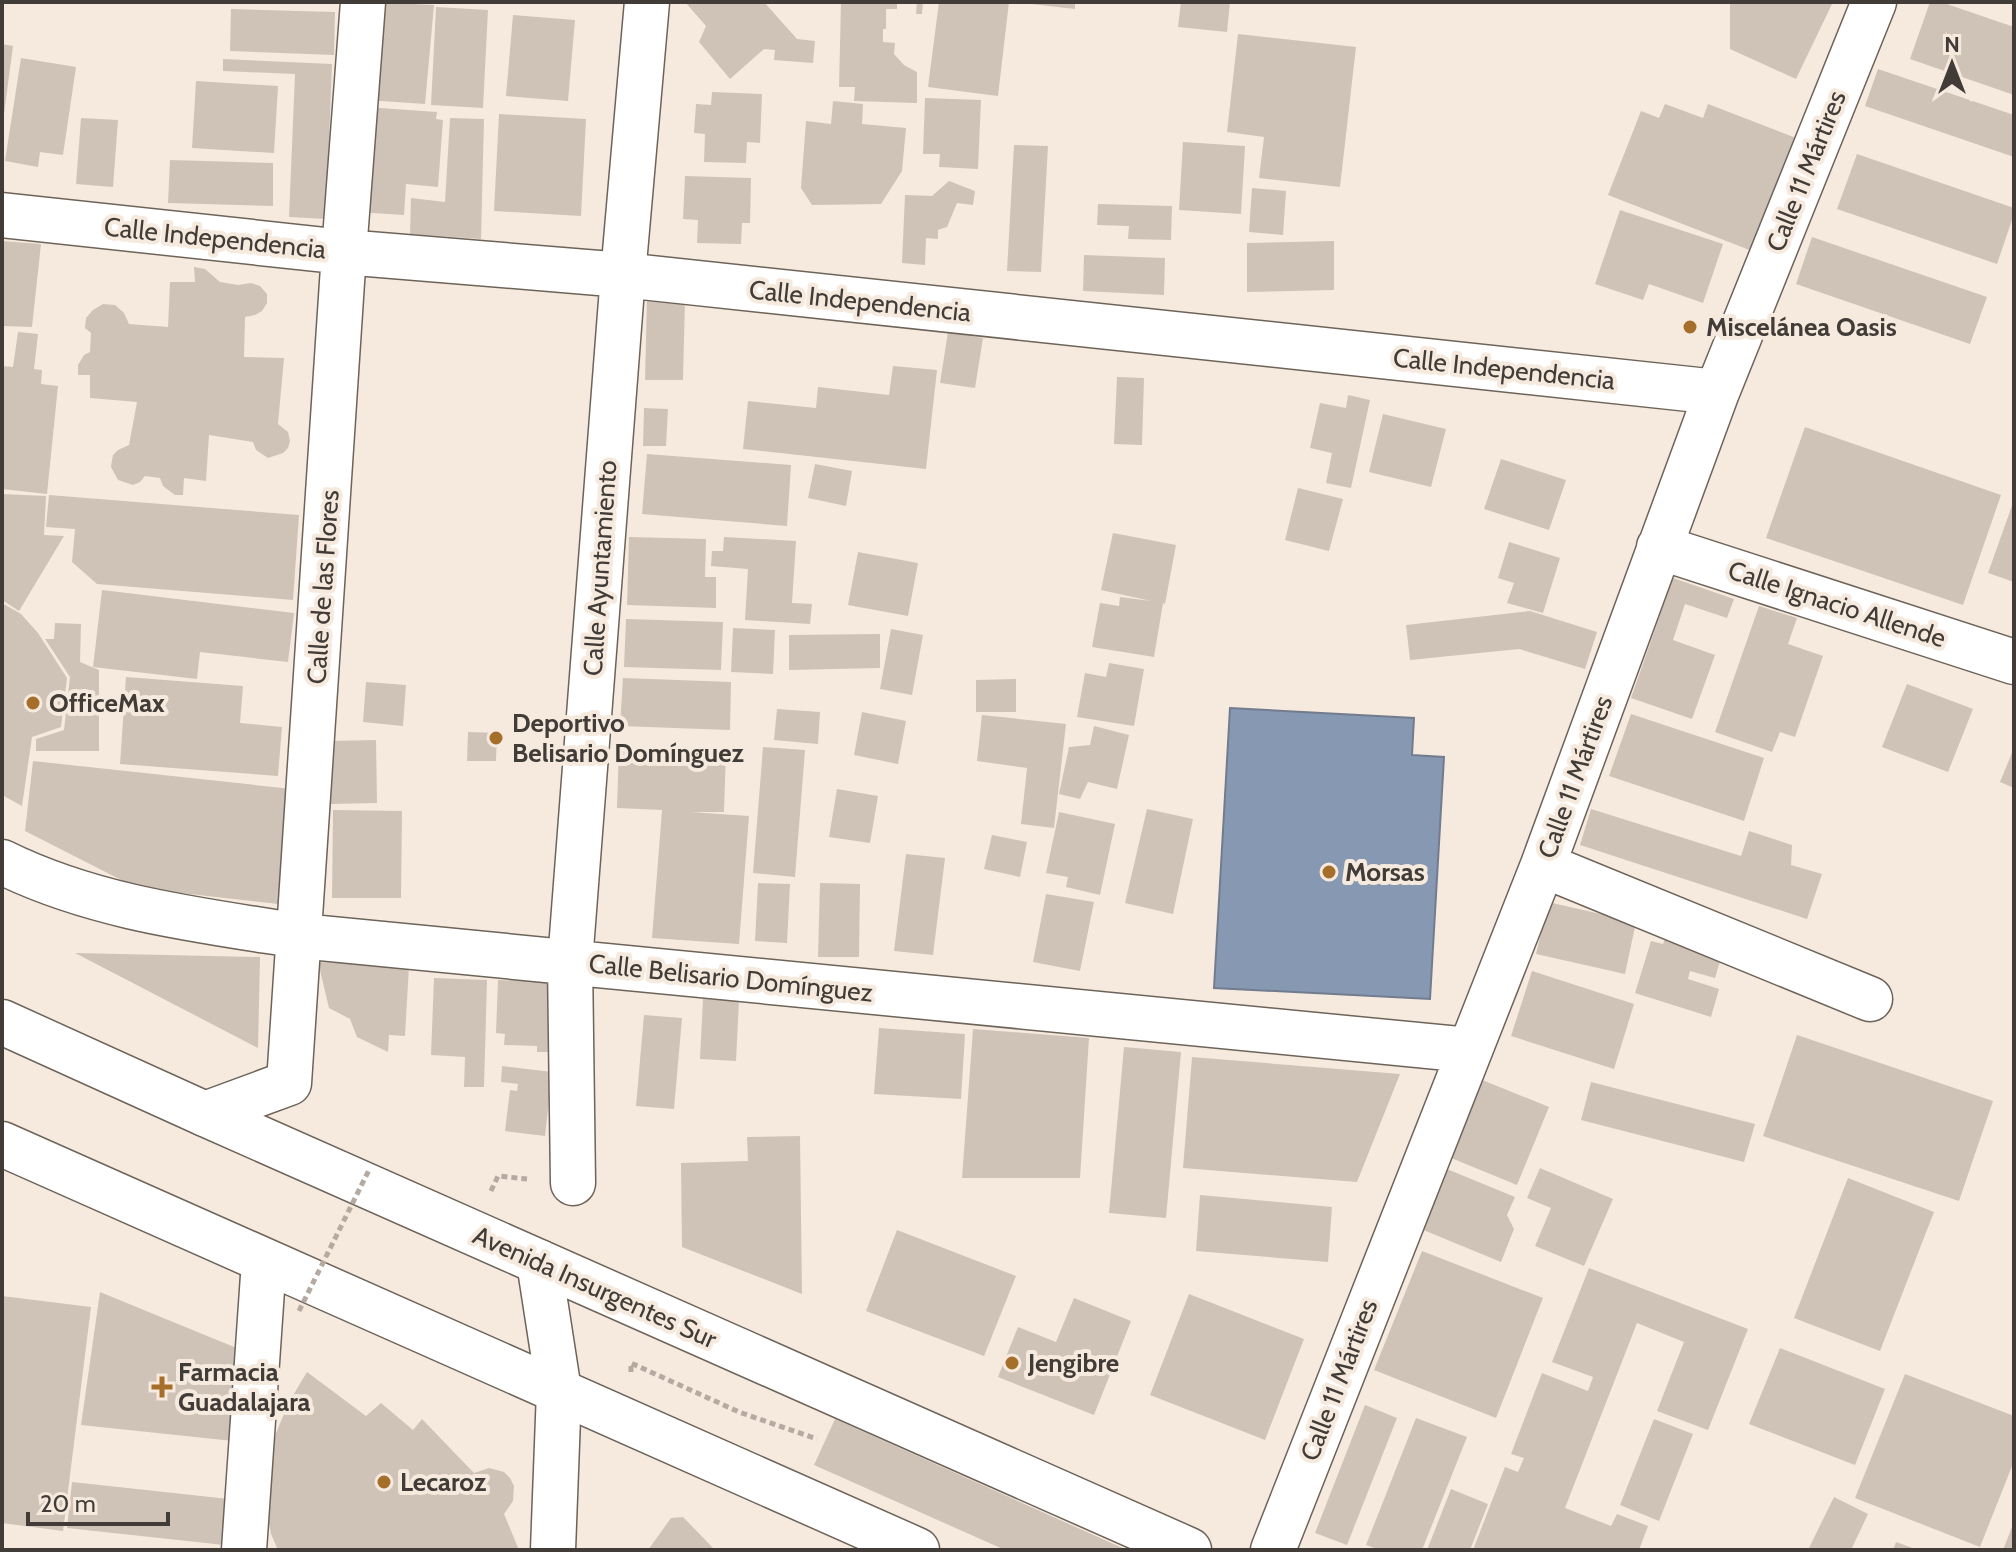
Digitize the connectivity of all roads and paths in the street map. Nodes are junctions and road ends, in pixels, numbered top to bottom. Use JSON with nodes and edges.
{"nodes":[{"id":1,"x":363,"y":2,"type":"edge"},
{"id":2,"x":647,"y":2,"type":"edge"},
{"id":3,"x":1874,"y":2,"type":"edge"},
{"id":4,"x":2,"y":215,"type":"edge"},
{"id":5,"x":344,"y":252,"type":"junction"},
{"id":6,"x":623,"y":275,"type":"junction"},
{"id":7,"x":1717,"y":392,"type":"junction"},
{"id":8,"x":1659,"y":547,"type":"junction"},
{"id":9,"x":2014,"y":662,"type":"edge"},
{"id":10,"x":1543,"y":865,"type":"junction"},
{"id":11,"x":7,"y":869,"type":"edge"},
{"id":12,"x":300,"y":936,"type":"junction"},
{"id":13,"x":570,"y":962,"type":"junction"},
{"id":14,"x":1870,"y":999,"type":"dead end"},
{"id":15,"x":2,"y":1022,"type":"edge"},
{"id":16,"x":1469,"y":1050,"type":"junction"},
{"id":17,"x":205,"y":1114,"type":"junction"},
{"id":18,"x":2,"y":1144,"type":"edge"},
{"id":19,"x":369,"y":1170,"type":"dead end"},
{"id":20,"x":573,"y":1183,"type":"joint"},
{"id":21,"x":473,"y":1232,"type":"junction"},
{"id":22,"x":264,"y":1261,"type":"junction"},
{"id":23,"x":539,"y":1262,"type":"junction"},
{"id":24,"x":299,"y":1311,"type":"dead end"},
{"id":25,"x":559,"y":1391,"type":"junction"},
{"id":26,"x":244,"y":1550,"type":"edge"},
{"id":27,"x":553,"y":1550,"type":"edge"},
{"id":28,"x":917,"y":1550,"type":"edge"},
{"id":29,"x":1189,"y":1550,"type":"edge"},
{"id":30,"x":1273,"y":1550,"type":"edge"}],
"edges":[{"from":1,"to":5,"type":"street","name":"Calle de las Flores"},
{"from":2,"to":6,"type":"street","name":"Calle Ayuntamiento"},
{"from":3,"to":7,"type":"street","name":"Calle 11 Mártires"},
{"from":4,"to":5,"type":"street","name":"Calle Independencia"},
{"from":5,"to":6,"type":"street","name":"Calle Independencia"},
{"from":5,"to":12,"type":"street","name":"Calle de las Flores"},
{"from":6,"to":7,"type":"street","name":"Calle Independencia"},
{"from":6,"to":13,"type":"street","name":"Calle Ayuntamiento"},
{"from":7,"to":8,"type":"street","name":"Calle 11 Mártires"},
{"from":8,"to":9,"type":"street","name":"Calle Ignacio Allende"},
{"from":8,"to":10,"type":"street","name":"Calle 11 Mártires"},
{"from":10,"to":14,"type":"street"},
{"from":10,"to":16,"type":"street","name":"Calle 11 Mártires"},
{"from":11,"to":12,"type":"street","name":"Calle Belisario Domínguez"},
{"from":12,"to":13,"type":"street","name":"Calle Belisario Domínguez"},
{"from":12,"to":17,"type":"street","name":"Calle de las Flores"},
{"from":13,"to":16,"type":"street","name":"Calle Belisario Domínguez"},
{"from":13,"to":20,"type":"street","name":"Calle Ayuntamiento"},
{"from":15,"to":17,"type":"street","name":"Avenida Insurgentes Sur"},
{"from":16,"to":30,"type":"street","name":"Calle 11 Mártires"},
{"from":17,"to":21,"type":"street","name":"Avenida Insurgentes Sur"},
{"from":18,"to":22,"type":"street"},
{"from":19,"to":24,"type":"path","bridge":true},
{"from":20,"to":21,"type":"path"},
{"from":21,"to":23,"type":"street","name":"Avenida Insurgentes Sur"},
{"from":22,"to":25,"type":"street"},
{"from":22,"to":26,"type":"street"},
{"from":23,"to":25,"type":"street"},
{"from":23,"to":29,"type":"street","name":"Avenida Insurgentes Sur"},
{"from":25,"to":27,"type":"street"},
{"from":25,"to":28,"type":"street"}]}
